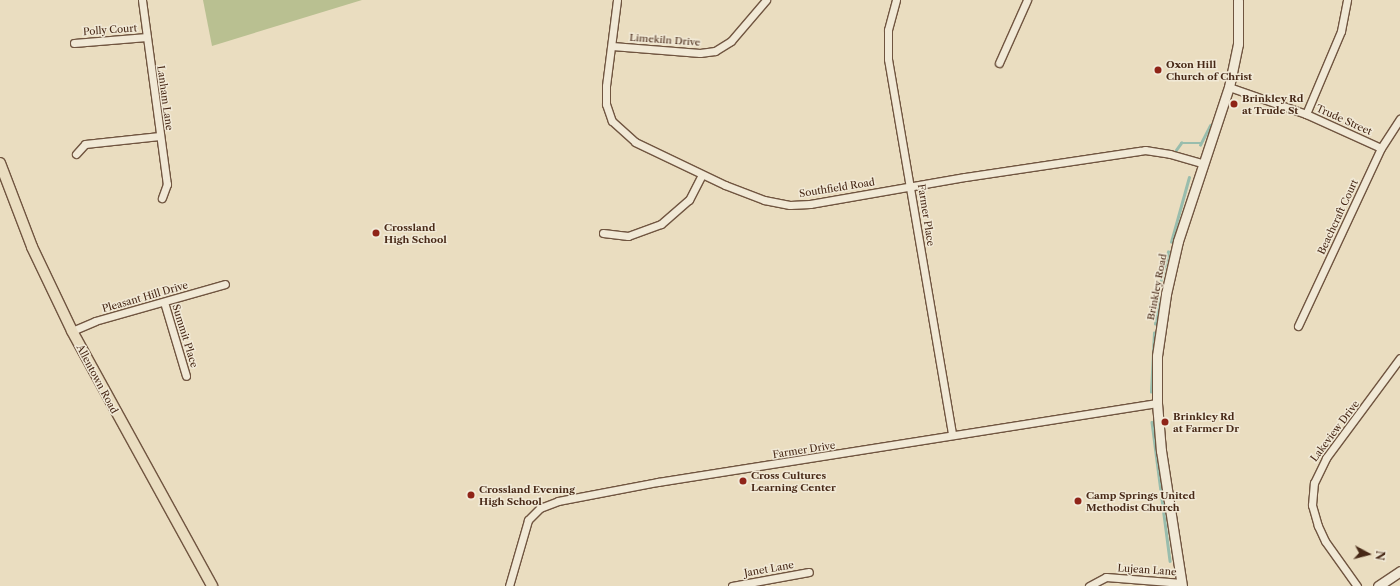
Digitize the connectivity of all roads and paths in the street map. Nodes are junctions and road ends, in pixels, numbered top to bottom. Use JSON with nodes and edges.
{"nodes":[{"id":1,"x":142,"y":0,"type":"edge"},
{"id":2,"x":617,"y":0,"type":"edge"},
{"id":3,"x":766,"y":0,"type":"edge"},
{"id":4,"x":896,"y":0,"type":"edge"},
{"id":5,"x":1027,"y":0,"type":"edge"},
{"id":6,"x":1238,"y":0,"type":"edge"},
{"id":7,"x":1347,"y":0,"type":"edge"},
{"id":8,"x":147,"y":37,"type":"junction"},
{"id":9,"x":74,"y":43,"type":"dead end"},
{"id":10,"x":612,"y":46,"type":"junction"},
{"id":11,"x":999,"y":63,"type":"dead end"},
{"id":12,"x":1229,"y":88,"type":"junction"},
{"id":13,"x":1306,"y":114,"type":"junction"},
{"id":14,"x":1400,"y":119,"type":"edge"},
{"id":15,"x":160,"y":136,"type":"junction"},
{"id":16,"x":1381,"y":148,"type":"junction"},
{"id":17,"x":76,"y":154,"type":"dead end"},
{"id":18,"x":0,"y":163,"type":"edge"},
{"id":19,"x":1204,"y":164,"type":"junction"},
{"id":20,"x":702,"y":175,"type":"junction"},
{"id":21,"x":911,"y":186,"type":"junction"},
{"id":22,"x":162,"y":198,"type":"dead end"},
{"id":23,"x":603,"y":233,"type":"dead end"},
{"id":24,"x":225,"y":284,"type":"dead end"},
{"id":25,"x":164,"y":302,"type":"junction"},
{"id":26,"x":1298,"y":326,"type":"dead end"},
{"id":27,"x":72,"y":331,"type":"junction"},
{"id":28,"x":1400,"y":358,"type":"edge"},
{"id":29,"x":186,"y":376,"type":"dead end"},
{"id":30,"x":1157,"y":403,"type":"junction"},
{"id":31,"x":952,"y":435,"type":"junction"},
{"id":32,"x":1400,"y":571,"type":"edge"},
{"id":33,"x":809,"y":572,"type":"dead end"},
{"id":34,"x":766,"y":583,"type":"edge"},
{"id":35,"x":1182,"y":584,"type":"edge"},
{"id":36,"x":212,"y":586,"type":"edge"},
{"id":37,"x":509,"y":586,"type":"edge"},
{"id":38,"x":732,"y":586,"type":"edge"},
{"id":39,"x":1089,"y":586,"type":"edge"},
{"id":40,"x":1357,"y":586,"type":"edge"},
{"id":41,"x":1378,"y":586,"type":"edge"}],
"edges":[{"from":1,"to":8,"type":"street","name":"Lanham Lane"},
{"from":2,"to":10,"type":"street","name":"Southfield Road"},
{"from":3,"to":10,"type":"street","name":"Limekiln Drive"},
{"from":4,"to":21,"type":"street","name":"Farmer Place"},
{"from":5,"to":11,"type":"street"},
{"from":6,"to":12,"type":"main road","name":"Brinkley Road"},
{"from":7,"to":13,"type":"street"},
{"from":8,"to":9,"type":"street","name":"Polly Court"},
{"from":8,"to":15,"type":"street","name":"Lanham Lane"},
{"from":10,"to":20,"type":"street","name":"Southfield Road"},
{"from":12,"to":13,"type":"street","name":"Trude Street"},
{"from":12,"to":19,"type":"main road","name":"Brinkley Road"},
{"from":13,"to":16,"type":"street","name":"Trude Street"},
{"from":14,"to":16,"type":"street","name":"Beachcraft Court"},
{"from":15,"to":17,"type":"street"},
{"from":15,"to":22,"type":"street","name":"Lanham Lane"},
{"from":16,"to":26,"type":"street","name":"Beachcraft Court"},
{"from":18,"to":27,"type":"main road","name":"Allentown Road"},
{"from":19,"to":21,"type":"street","name":"Southfield Road"},
{"from":19,"to":30,"type":"main road","name":"Brinkley Road"},
{"from":20,"to":21,"type":"street","name":"Southfield Road"},
{"from":20,"to":23,"type":"street"},
{"from":21,"to":31,"type":"street","name":"Farmer Place"},
{"from":24,"to":25,"type":"street","name":"Pleasant Hill Drive"},
{"from":25,"to":27,"type":"street","name":"Pleasant Hill Drive"},
{"from":25,"to":29,"type":"street","name":"Summit Place"},
{"from":27,"to":36,"type":"main road","name":"Allentown Road"},
{"from":28,"to":40,"type":"street","name":"Lakeview Drive"},
{"from":30,"to":31,"type":"street","name":"Farmer Drive"},
{"from":30,"to":35,"type":"main road","name":"Brinkley Road"},
{"from":31,"to":37,"type":"street","name":"Farmer Drive"},
{"from":32,"to":41,"type":"main road"},
{"from":33,"to":34,"type":"street","name":"Janet Lane"},
{"from":34,"to":38,"type":"street","name":"Janet Lane"},
{"from":35,"to":39,"type":"street","name":"Lujean Lane"}]}
